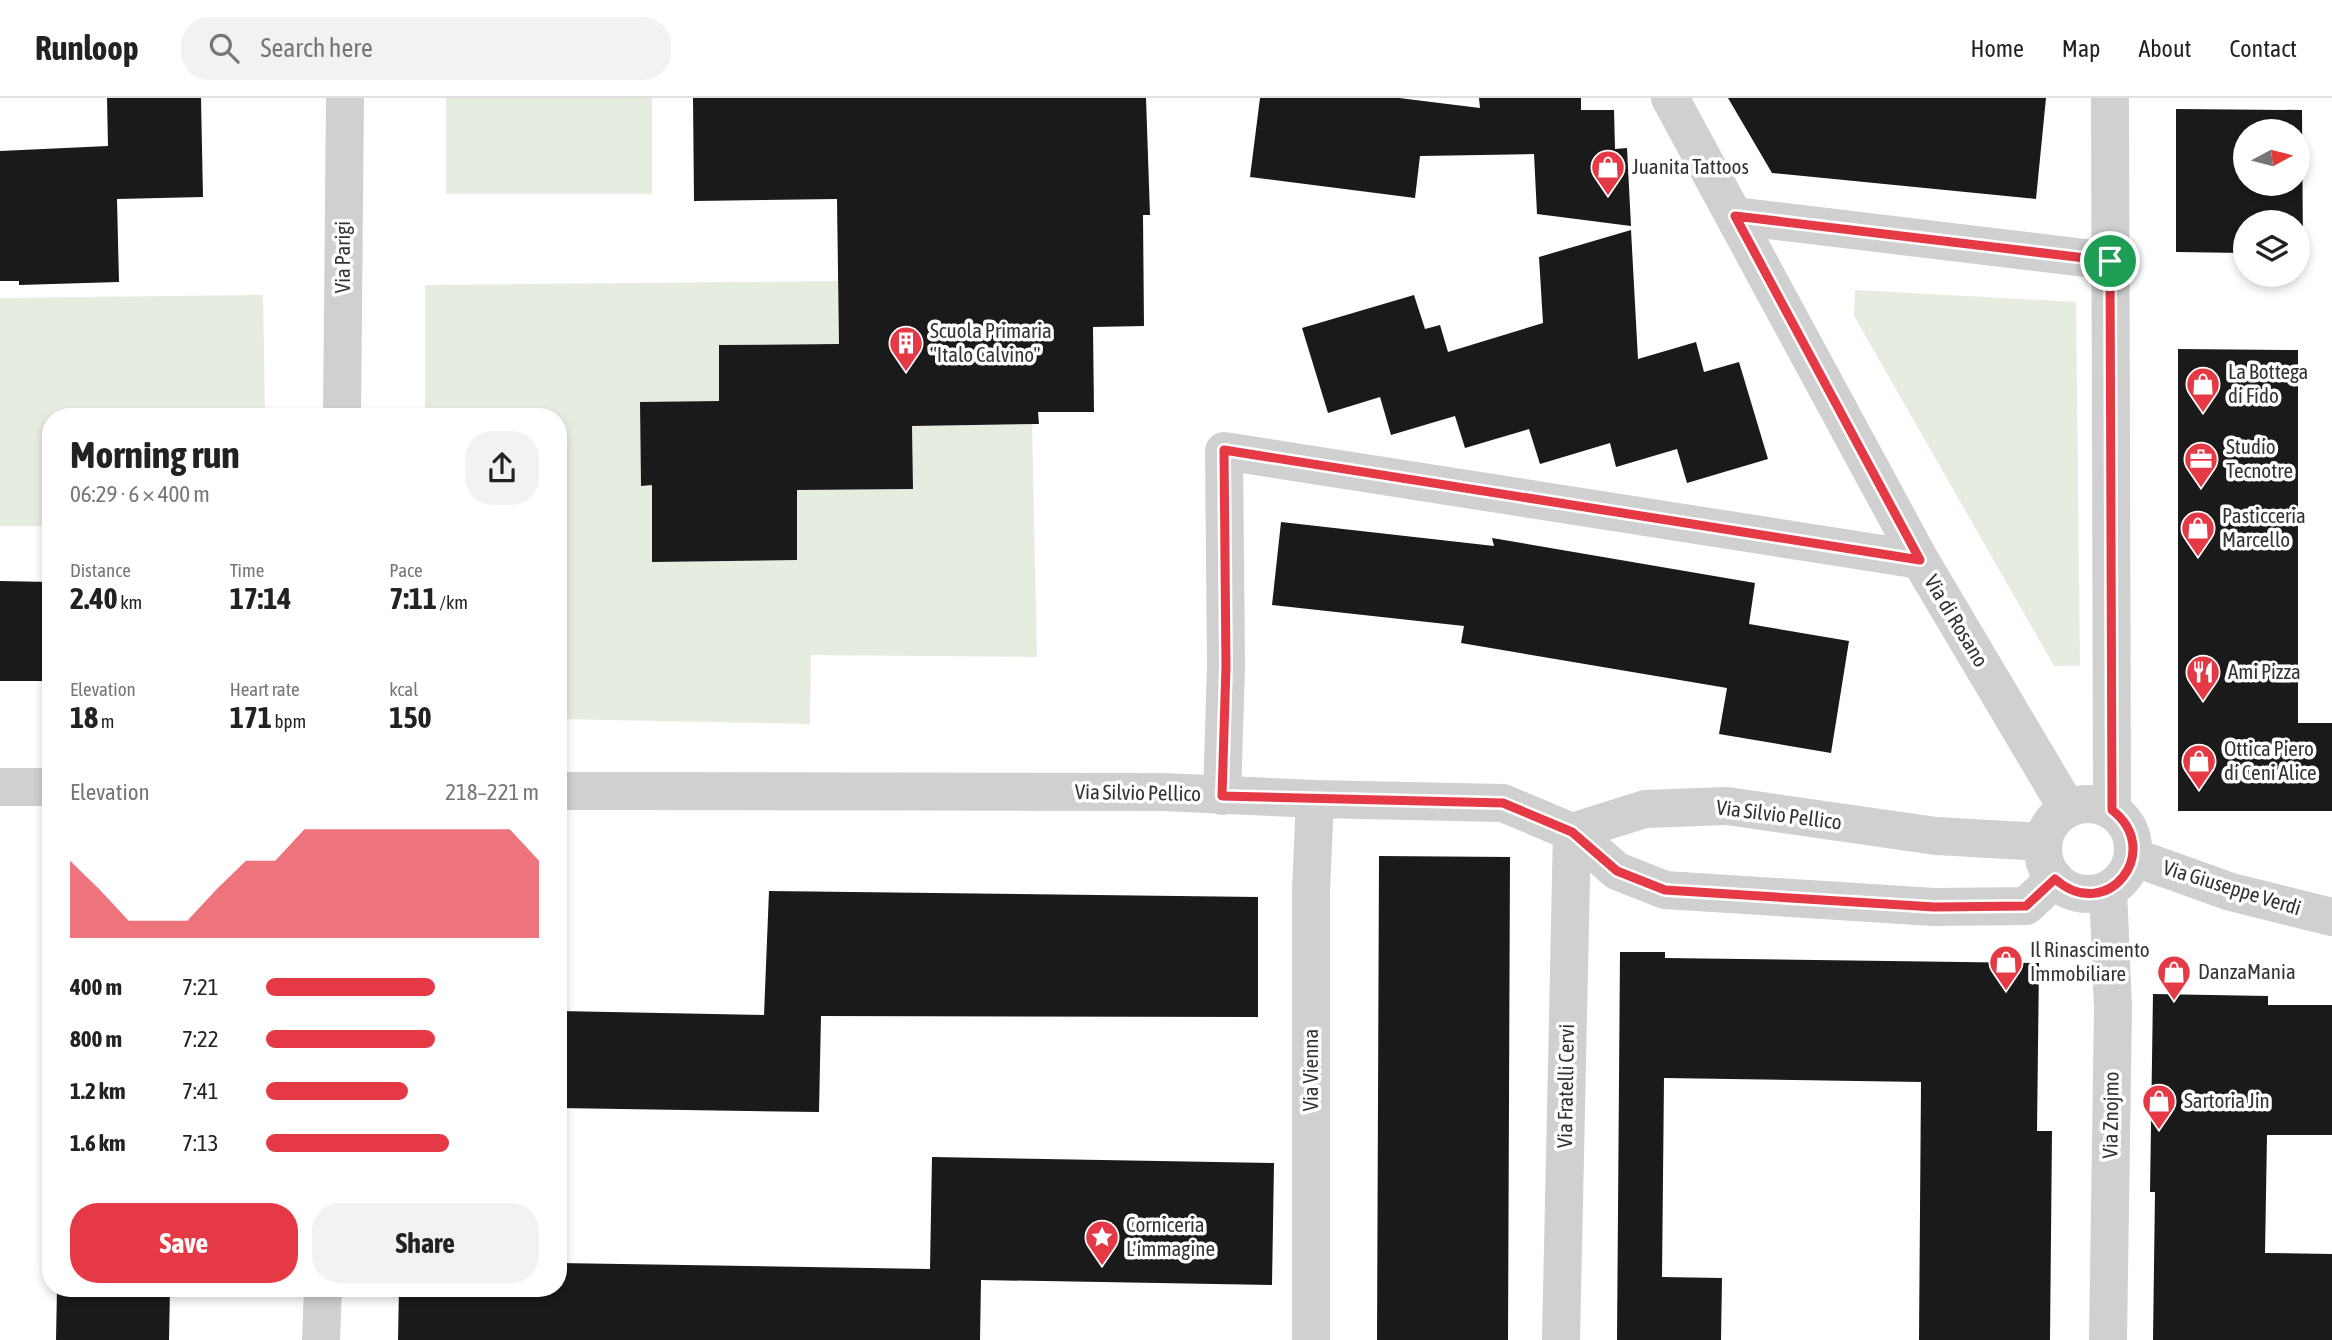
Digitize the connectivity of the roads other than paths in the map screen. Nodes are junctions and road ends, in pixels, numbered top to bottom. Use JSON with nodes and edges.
{"nodes":[{"id":1,"x":345,"y":98,"type":"edge"},
{"id":2,"x":1670,"y":98,"type":"edge"},
{"id":3,"x":2110,"y":98,"type":"edge"},
{"id":4,"x":1735,"y":216,"type":"junction"},
{"id":5,"x":2110,"y":261,"type":"junction"},
{"id":6,"x":342,"y":408,"type":"edge"},
{"id":7,"x":1920,"y":560,"type":"junction"},
{"id":8,"x":0,"y":787,"type":"edge"},
{"id":9,"x":42,"y":787,"type":"edge"},
{"id":10,"x":567,"y":791,"type":"edge"},
{"id":11,"x":1222,"y":796,"type":"junction"},
{"id":12,"x":1315,"y":799,"type":"junction"},
{"id":13,"x":2067,"y":808,"type":"junction"},
{"id":14,"x":2112,"y":810,"type":"junction"},
{"id":15,"x":1572,"y":832,"type":"junction"},
{"id":16,"x":2043,"y":842,"type":"junction"},
{"id":17,"x":2133,"y":857,"type":"junction"},
{"id":18,"x":2055,"y":879,"type":"junction"},
{"id":19,"x":2108,"y":890,"type":"junction"},
{"id":20,"x":2332,"y":917,"type":"edge"},
{"id":21,"x":323,"y":1297,"type":"edge"},
{"id":22,"x":321,"y":1340,"type":"edge"},
{"id":23,"x":1311,"y":1340,"type":"edge"},
{"id":24,"x":1561,"y":1340,"type":"edge"},
{"id":25,"x":2108,"y":1340,"type":"edge"}],
"edges":[{"from":1,"to":6,"type":"street","name":"Via Parigi"},
{"from":2,"to":4,"type":"street","name":"Via di Rosano"},
{"from":3,"to":5,"type":"street"},
{"from":4,"to":5,"type":"street"},
{"from":4,"to":7,"type":"street","name":"Via di Rosano"},
{"from":5,"to":14,"type":"street"},
{"from":7,"to":11,"type":"street"},
{"from":7,"to":13,"type":"street","name":"Via di Rosano"},
{"from":8,"to":9,"type":"street"},
{"from":10,"to":11,"type":"street","name":"Via Silvio Pellico"},
{"from":11,"to":12,"type":"street","name":"Via Silvio Pellico"},
{"from":12,"to":15,"type":"street","name":"Via Silvio Pellico"},
{"from":12,"to":23,"type":"street","name":"Via Vienna"},
{"from":13,"to":14,"type":"street"},
{"from":13,"to":16,"type":"street"},
{"from":14,"to":17,"type":"street"},
{"from":15,"to":16,"type":"street","name":"Via Silvio Pellico"},
{"from":15,"to":18,"type":"street"},
{"from":15,"to":24,"type":"street","name":"Via Fratelli Cervi"},
{"from":16,"to":18,"type":"street"},
{"from":17,"to":19,"type":"street"},
{"from":17,"to":20,"type":"street","name":"Via Giuseppe Verdi"},
{"from":18,"to":19,"type":"street"},
{"from":19,"to":25,"type":"street","name":"Via Znojmo"},
{"from":21,"to":22,"type":"street"}]}
